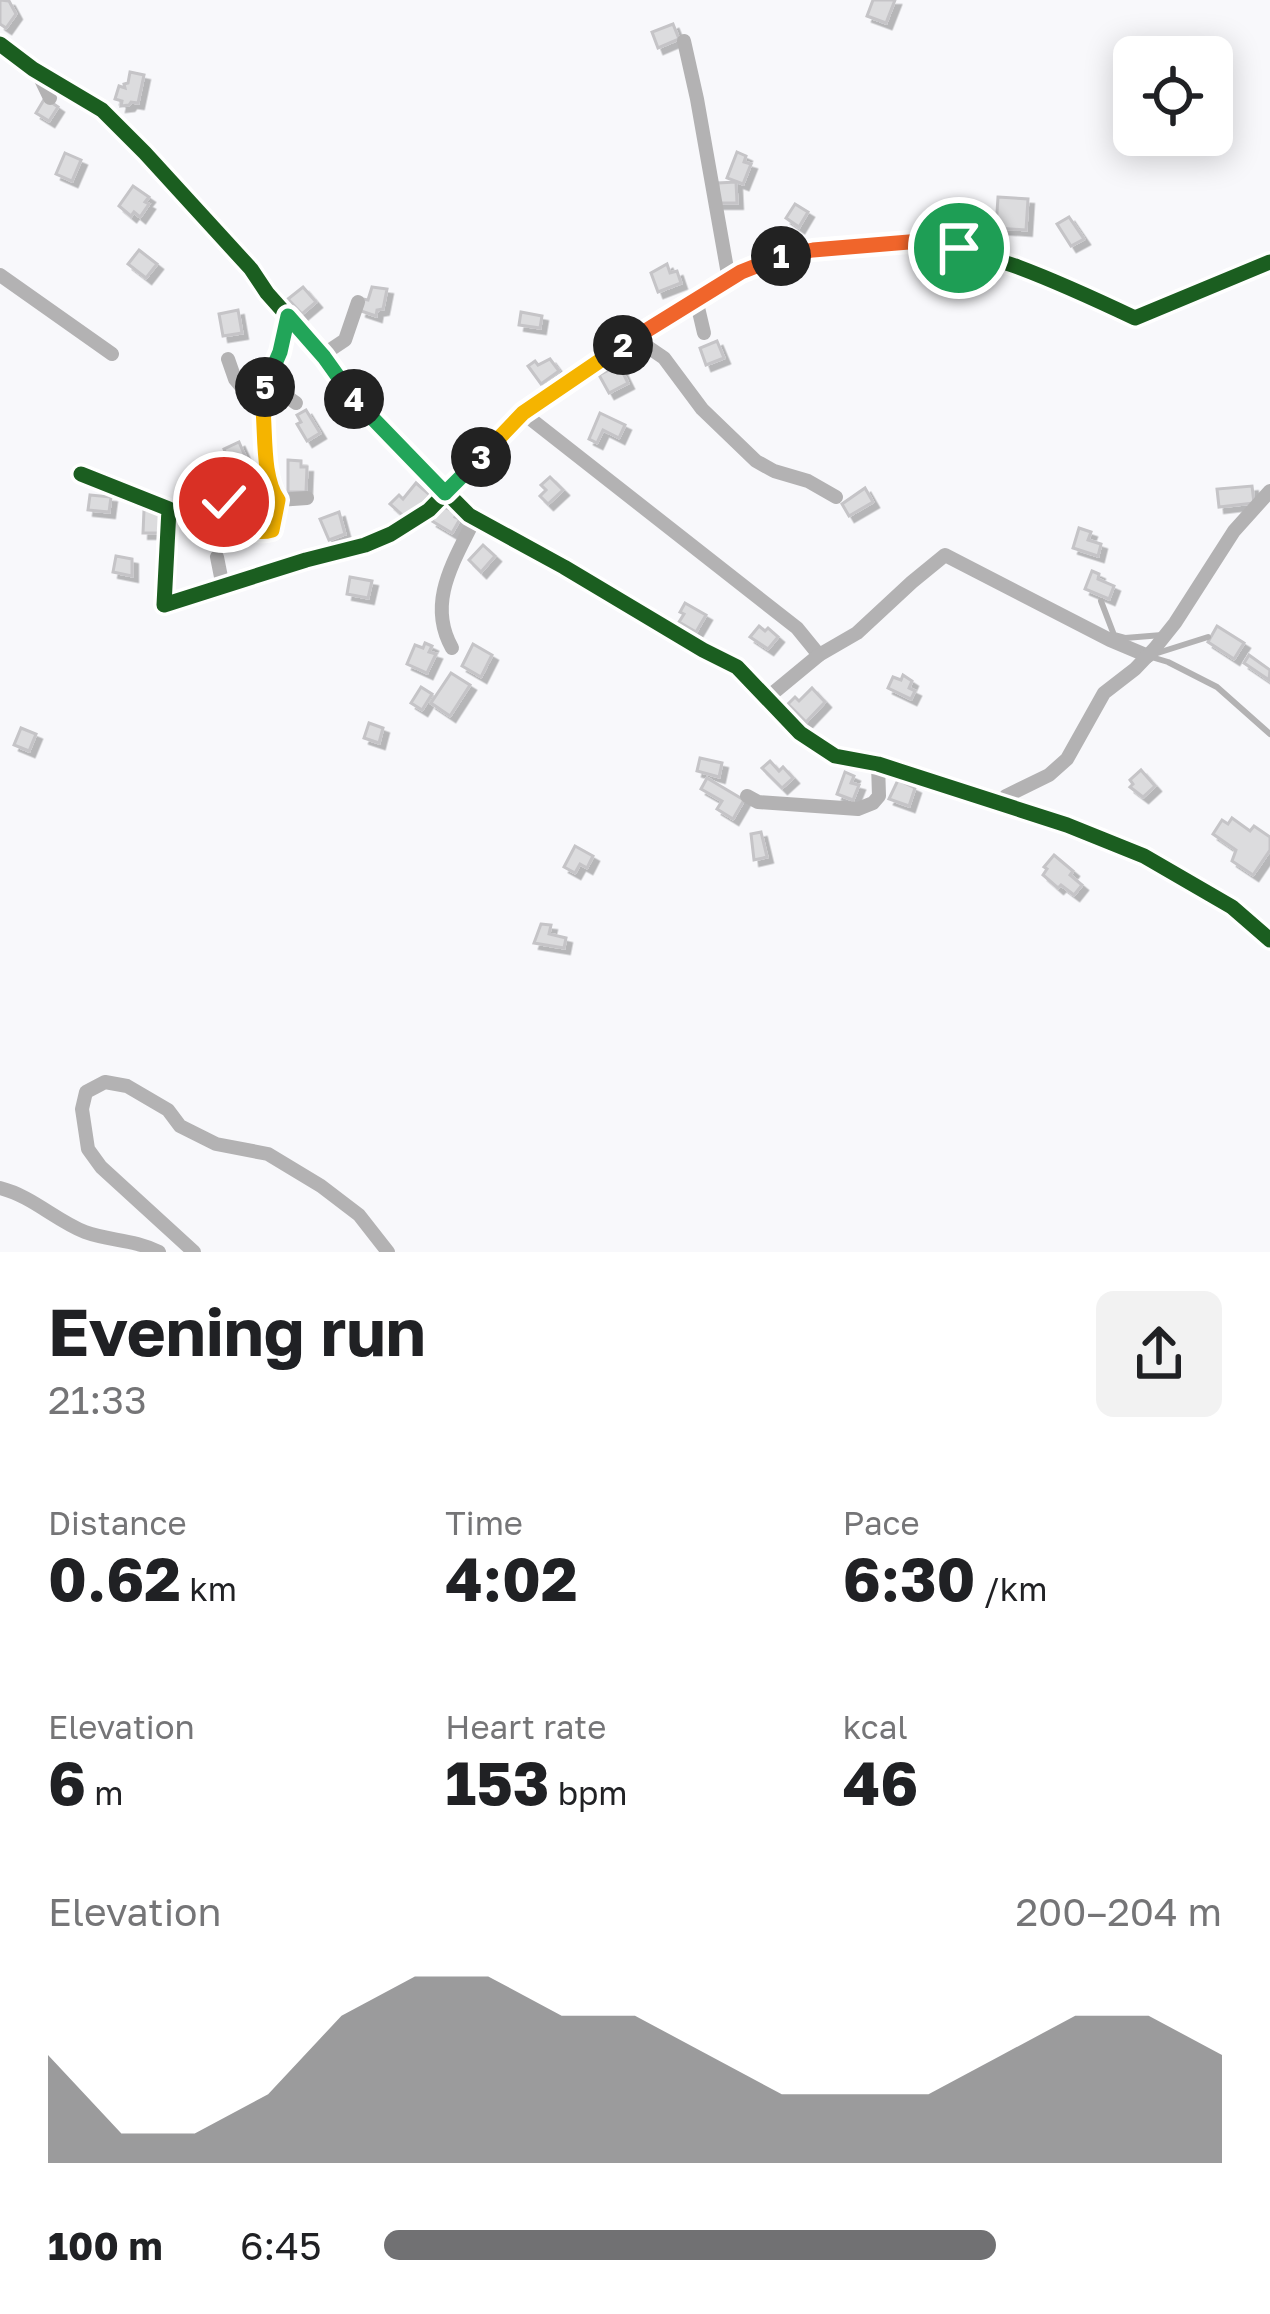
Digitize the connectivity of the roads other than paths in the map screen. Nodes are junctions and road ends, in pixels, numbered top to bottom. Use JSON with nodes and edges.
{"nodes":[{"id":1,"x":684,"y":41,"type":"dead end"},
{"id":2,"x":0,"y":44,"type":"edge"},
{"id":3,"x":38,"y":71,"type":"junction"},
{"id":4,"x":50,"y":98,"type":"dead end"},
{"id":5,"x":806,"y":235,"type":"dead end"},
{"id":6,"x":796,"y":253,"type":"junction"},
{"id":7,"x":1270,"y":262,"type":"edge"},
{"id":8,"x":0,"y":275,"type":"edge"},
{"id":9,"x":729,"y":280,"type":"junction"},
{"id":10,"x":696,"y":299,"type":"junction"},
{"id":11,"x":358,"y":302,"type":"dead end"},
{"id":12,"x":288,"y":316,"type":"junction"},
{"id":13,"x":704,"y":333,"type":"dead end"},
{"id":14,"x":628,"y":341,"type":"junction"},
{"id":15,"x":319,"y":352,"type":"junction"},
{"id":16,"x":112,"y":353,"type":"dead end"},
{"id":17,"x":228,"y":358,"type":"dead end"},
{"id":18,"x":264,"y":387,"type":"junction"},
{"id":19,"x":296,"y":403,"type":"dead end"},
{"id":20,"x":523,"y":413,"type":"junction"},
{"id":21,"x":80,"y":474,"type":"dead end"},
{"id":22,"x":1270,"y":491,"type":"edge"},
{"id":23,"x":445,"y":493,"type":"junction"},
{"id":24,"x":836,"y":497,"type":"dead end"},
{"id":25,"x":307,"y":498,"type":"dead end"},
{"id":26,"x":278,"y":500,"type":"junction"},
{"id":27,"x":224,"y":502,"type":"dead end"},
{"id":28,"x":476,"y":518,"type":"junction"},
{"id":29,"x":217,"y":557,"type":"dead end"},
{"id":30,"x":224,"y":587,"type":"junction"},
{"id":31,"x":1101,"y":601,"type":"dead end"},
{"id":32,"x":1166,"y":634,"type":"junction"},
{"id":33,"x":1208,"y":637,"type":"dead end"},
{"id":34,"x":452,"y":648,"type":"dead end"},
{"id":35,"x":819,"y":655,"type":"junction"},
{"id":36,"x":1148,"y":656,"type":"junction"},
{"id":37,"x":767,"y":698,"type":"junction"},
{"id":38,"x":1270,"y":734,"type":"edge"},
{"id":39,"x":878,"y":764,"type":"junction"},
{"id":40,"x":747,"y":796,"type":"dead end"},
{"id":41,"x":999,"y":805,"type":"junction"},
{"id":42,"x":1270,"y":940,"type":"edge"},
{"id":43,"x":0,"y":1188,"type":"edge"},
{"id":44,"x":159,"y":1252,"type":"edge"},
{"id":45,"x":194,"y":1252,"type":"edge"},
{"id":46,"x":388,"y":1252,"type":"edge"}],
"edges":[{"from":1,"to":9,"type":"street"},
{"from":2,"to":3,"type":"street"},
{"from":3,"to":4,"type":"street"},
{"from":3,"to":12,"type":"street"},
{"from":5,"to":6,"type":"street"},
{"from":6,"to":7,"type":"street"},
{"from":6,"to":9,"type":"street"},
{"from":8,"to":16,"type":"street"},
{"from":9,"to":10,"type":"street"},
{"from":10,"to":13,"type":"street"},
{"from":10,"to":14,"type":"street"},
{"from":11,"to":15,"type":"street"},
{"from":12,"to":15,"type":"street"},
{"from":12,"to":18,"type":"street"},
{"from":14,"to":20,"type":"street"},
{"from":14,"to":24,"type":"street"},
{"from":15,"to":23,"type":"street"},
{"from":17,"to":18,"type":"street"},
{"from":18,"to":19,"type":"street"},
{"from":18,"to":26,"type":"street"},
{"from":20,"to":23,"type":"street"},
{"from":20,"to":35,"type":"street"},
{"from":21,"to":30,"type":"street"},
{"from":22,"to":32,"type":"street"},
{"from":23,"to":28,"type":"street"},
{"from":23,"to":30,"type":"street"},
{"from":25,"to":26,"type":"street"},
{"from":26,"to":27,"type":"street"},
{"from":28,"to":34,"type":"street"},
{"from":28,"to":37,"type":"street"},
{"from":29,"to":30,"type":"street"},
{"from":31,"to":32,"type":"lane"},
{"from":32,"to":36,"type":"street"},
{"from":33,"to":36,"type":"lane"},
{"from":35,"to":36,"type":"street"},
{"from":35,"to":37,"type":"street"},
{"from":36,"to":38,"type":"lane"},
{"from":36,"to":41,"type":"street"},
{"from":37,"to":39,"type":"street"},
{"from":39,"to":40,"type":"street"},
{"from":39,"to":41,"type":"street"},
{"from":41,"to":42,"type":"street"},
{"from":43,"to":44,"type":"street"},
{"from":45,"to":46,"type":"street"}]}
